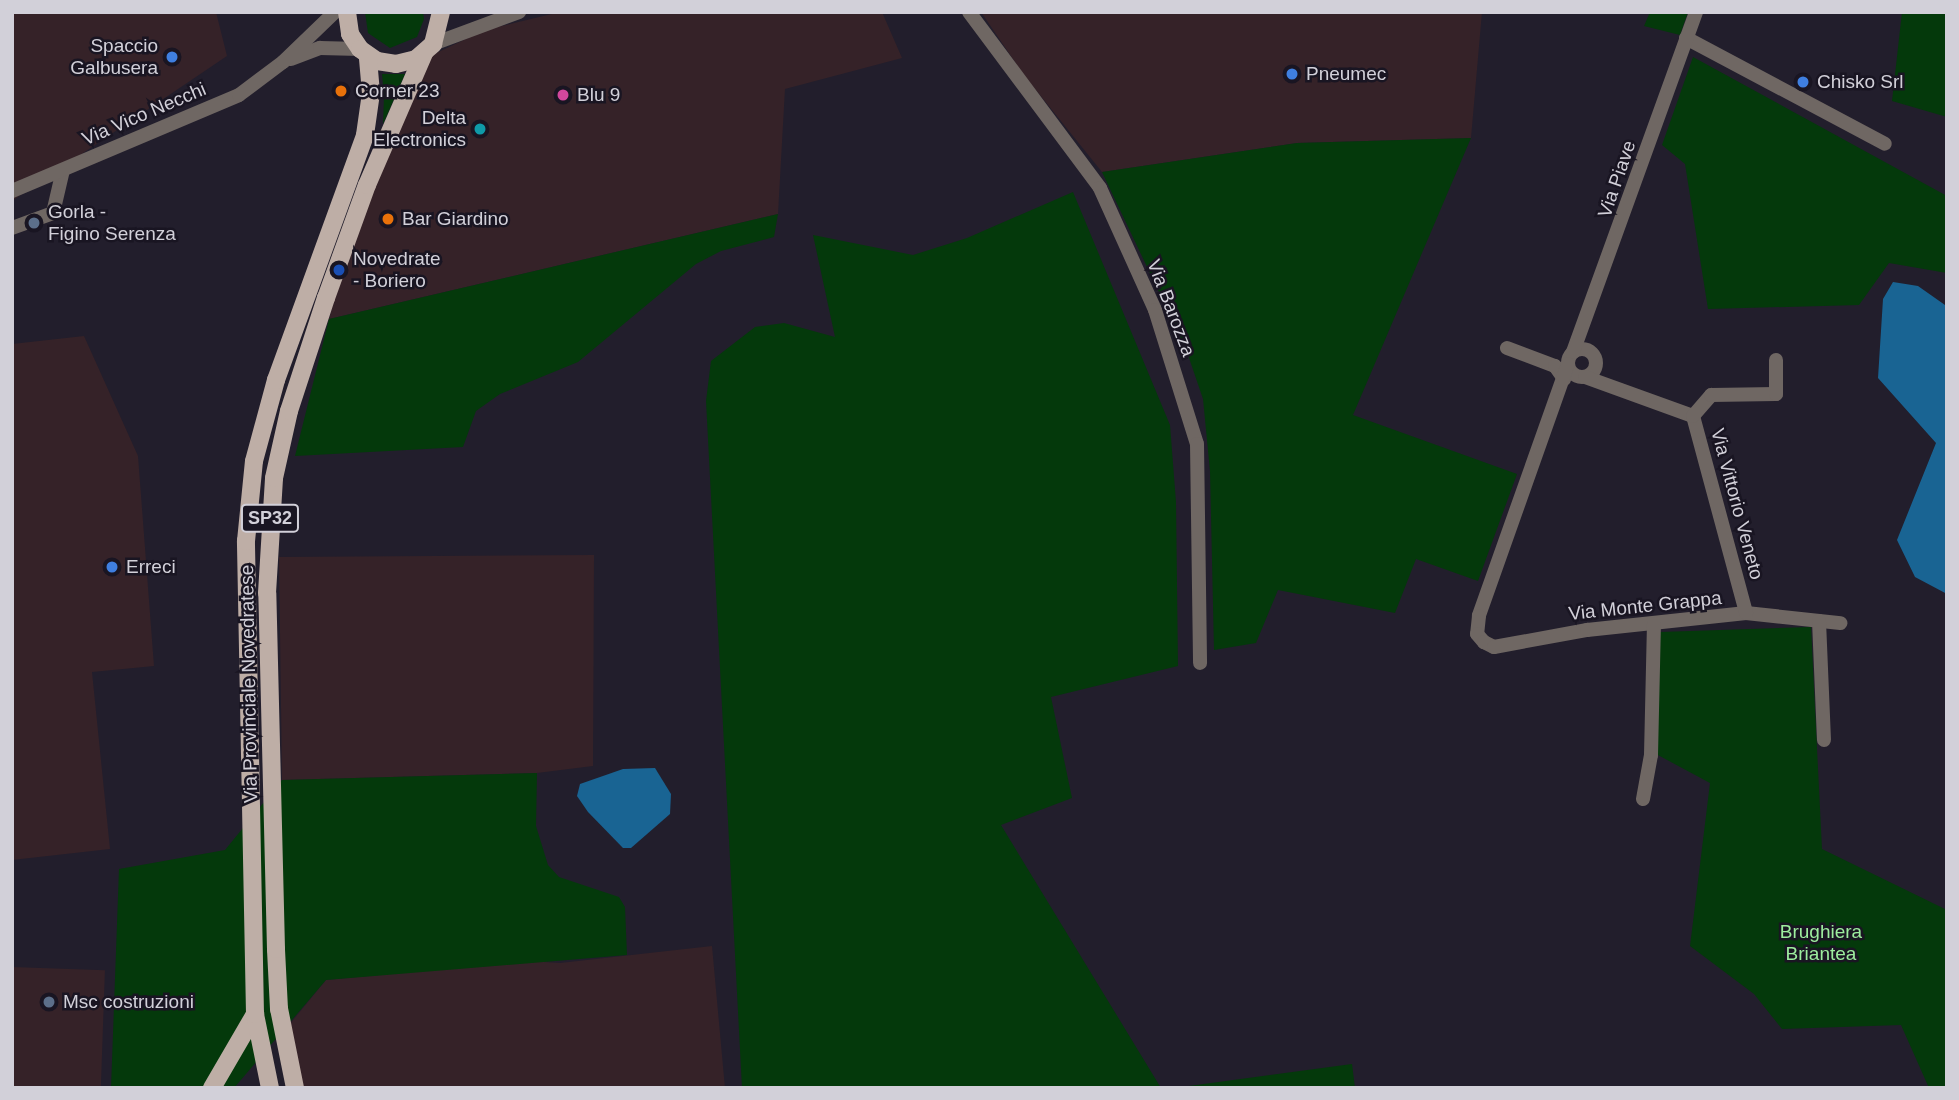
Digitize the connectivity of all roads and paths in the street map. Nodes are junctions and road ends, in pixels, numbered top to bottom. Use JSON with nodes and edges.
{"nodes":[{"id":1,"x":335,"y":12,"type":"edge"},
{"id":2,"x":347,"y":12,"type":"edge"},
{"id":3,"x":441,"y":12,"type":"edge"},
{"id":4,"x":481,"y":12,"type":"edge"},
{"id":5,"x":519,"y":12,"type":"edge"},
{"id":6,"x":969,"y":12,"type":"edge"},
{"id":7,"x":1696,"y":12,"type":"edge"},
{"id":8,"x":498,"y":18,"type":"junction"},
{"id":9,"x":1686,"y":38,"type":"junction"},
{"id":10,"x":429,"y":49,"type":"junction"},
{"id":11,"x":364,"y":53,"type":"junction"},
{"id":12,"x":283,"y":62,"type":"junction"},
{"id":13,"x":1885,"y":144,"type":"dead end"},
{"id":14,"x":63,"y":170,"type":"junction"},
{"id":15,"x":12,"y":191,"type":"edge"},
{"id":16,"x":12,"y":228,"type":"edge"},
{"id":17,"x":1582,"y":333,"type":"junction"},
{"id":18,"x":1507,"y":348,"type":"dead end"},
{"id":19,"x":1776,"y":360,"type":"dead end"},
{"id":20,"x":1577,"y":370,"type":"junction"},
{"id":21,"x":1693,"y":416,"type":"junction"},
{"id":22,"x":1746,"y":613,"type":"junction"},
{"id":23,"x":1479,"y":617,"type":"joint"},
{"id":24,"x":1819,"y":621,"type":"junction"},
{"id":25,"x":1840,"y":623,"type":"dead end"},
{"id":26,"x":1654,"y":624,"type":"junction"},
{"id":27,"x":1200,"y":663,"type":"dead end"},
{"id":28,"x":1824,"y":740,"type":"dead end"},
{"id":29,"x":1643,"y":799,"type":"dead end"},
{"id":30,"x":255,"y":1014,"type":"junction"},
{"id":31,"x":212,"y":1088,"type":"edge"},
{"id":32,"x":270,"y":1088,"type":"edge"},
{"id":33,"x":295,"y":1088,"type":"edge"}],
"edges":[{"from":1,"to":12,"type":"street","name":"Via Vico Necchi"},
{"from":2,"to":11,"type":"main road","name":"Via Provinciale Novedratese"},
{"from":3,"to":10,"type":"main road","name":"Via Provinciale Novedratese"},
{"from":4,"to":8,"type":"street"},
{"from":5,"to":8,"type":"street"},
{"from":6,"to":27,"type":"street","name":"Via Barozza"},
{"from":7,"to":9,"type":"street","name":"Via Piave"},
{"from":8,"to":10,"type":"street"},
{"from":9,"to":13,"type":"street"},
{"from":9,"to":17,"type":"street","name":"Via Piave"},
{"from":10,"to":11,"type":"main road"},
{"from":10,"to":33,"type":"main road","name":"Via Provinciale Novedratese","number":"SP32"},
{"from":11,"to":12,"type":"street","name":"Via Vico Necchi"},
{"from":11,"to":30,"type":"main road","name":"Via Provinciale Novedratese","number":"SP32"},
{"from":12,"to":14,"type":"street","name":"Via Vico Necchi"},
{"from":14,"to":15,"type":"street","name":"Via Vico Necchi"},
{"from":14,"to":16,"type":"street"},
{"from":17,"to":20,"type":"street","name":"Via Piave"},
{"from":17,"to":20,"type":"street"},
{"from":18,"to":20,"type":"street"},
{"from":19,"to":21,"type":"street"},
{"from":20,"to":21,"type":"street","name":"Via Vittorio Veneto"},
{"from":20,"to":23,"type":"street","name":"Via Piave"},
{"from":21,"to":22,"type":"street","name":"Via Vittorio Veneto"},
{"from":22,"to":24,"type":"street","name":"Via Monte Grappa"},
{"from":22,"to":26,"type":"street","name":"Via Monte Grappa"},
{"from":23,"to":26,"type":"street","name":"Via Monte Grappa"},
{"from":24,"to":25,"type":"street","name":"Via Monte Grappa"},
{"from":24,"to":28,"type":"street"},
{"from":26,"to":29,"type":"street"},
{"from":30,"to":31,"type":"main road"},
{"from":30,"to":32,"type":"main road","name":"Via Provinciale Novedratese","number":"SP32"}]}
